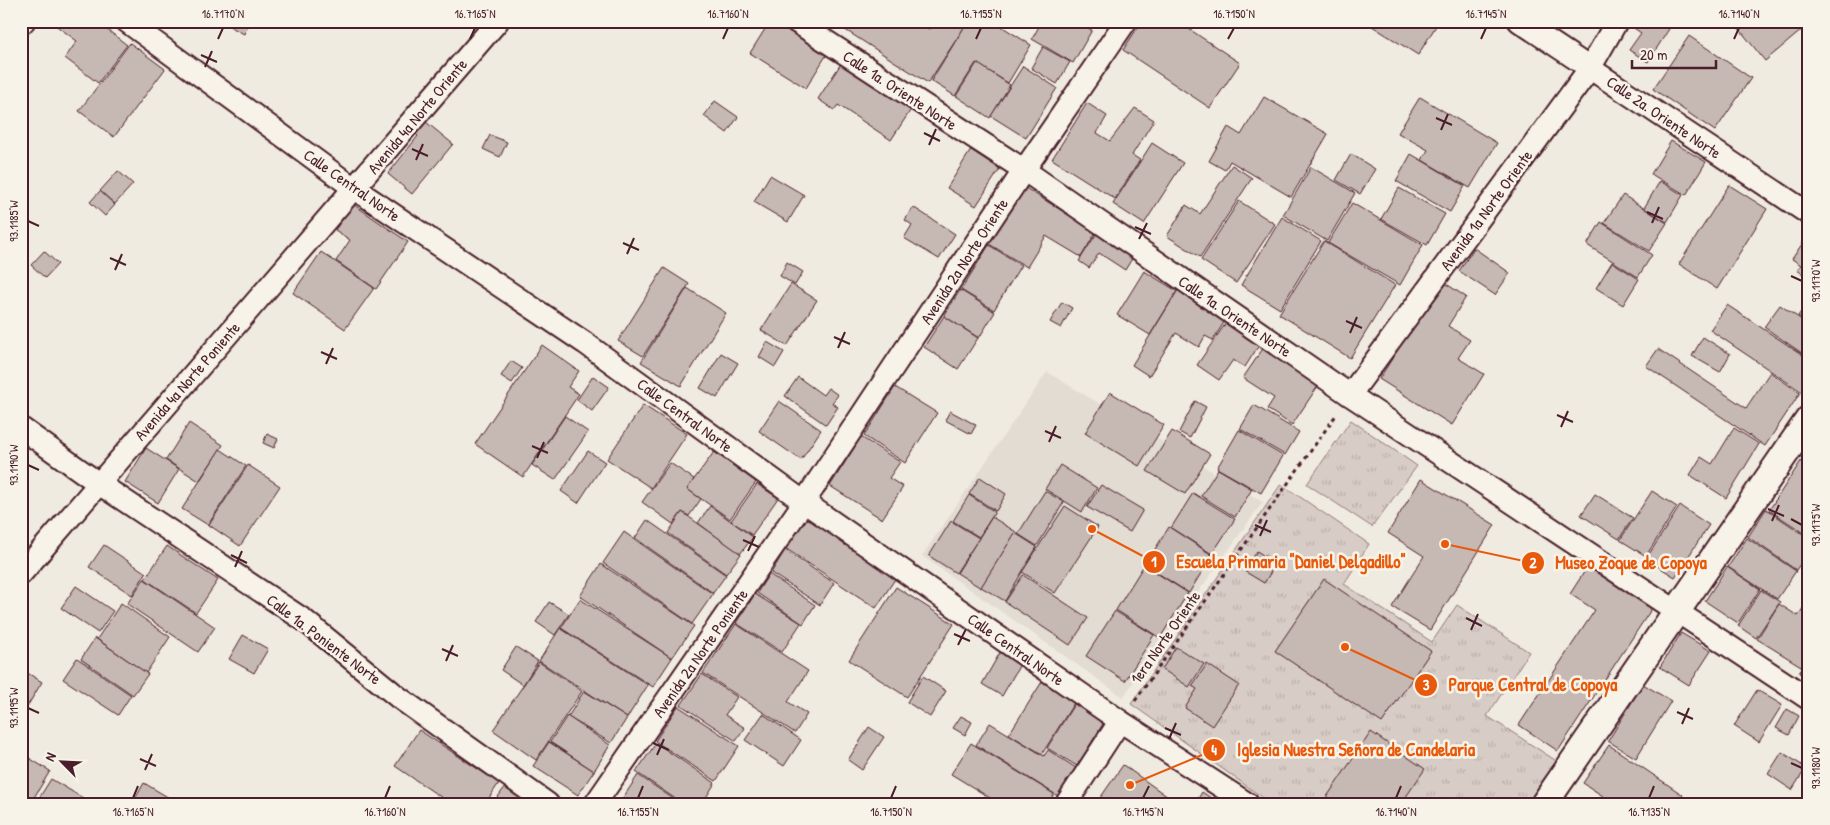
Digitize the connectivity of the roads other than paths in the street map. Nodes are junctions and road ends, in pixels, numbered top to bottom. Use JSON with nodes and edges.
{"nodes":[{"id":1,"x":126,"y":21,"type":"edge"},
{"id":2,"x":498,"y":21,"type":"edge"},
{"id":3,"x":794,"y":21,"type":"edge"},
{"id":4,"x":1126,"y":21,"type":"edge"},
{"id":5,"x":1519,"y":21,"type":"edge"},
{"id":6,"x":1617,"y":21,"type":"edge"},
{"id":7,"x":1590,"y":68,"type":"junction"},
{"id":8,"x":1024,"y":170,"type":"junction"},
{"id":9,"x":355,"y":189,"type":"junction"},
{"id":10,"x":1809,"y":214,"type":"edge"},
{"id":11,"x":1350,"y":395,"type":"junction"},
{"id":12,"x":1809,"y":419,"type":"edge"},
{"id":13,"x":21,"y":428,"type":"edge"},
{"id":14,"x":98,"y":483,"type":"junction"},
{"id":15,"x":804,"y":502,"type":"junction"},
{"id":16,"x":21,"y":574,"type":"edge"},
{"id":17,"x":1676,"y":611,"type":"junction"},
{"id":18,"x":1809,"y":699,"type":"edge"},
{"id":19,"x":1120,"y":722,"type":"junction"},
{"id":20,"x":548,"y":804,"type":"edge"},
{"id":21,"x":595,"y":804,"type":"edge"},
{"id":22,"x":1066,"y":804,"type":"edge"},
{"id":23,"x":1248,"y":804,"type":"edge"},
{"id":24,"x":1544,"y":804,"type":"edge"}],
"edges":[{"from":1,"to":9,"type":"street","name":"Calle Central Norte"},
{"from":2,"to":9,"type":"street","name":"Avenida 4a Norte Oriente"},
{"from":3,"to":8,"type":"street","name":"Calle 1a. Oriente Norte"},
{"from":4,"to":8,"type":"street","name":"Avenida 2a Norte Oriente"},
{"from":5,"to":7,"type":"street","name":"Calle 2a. Oriente Norte"},
{"from":6,"to":7,"type":"street","name":"Avenida 1a Norte Oriente"},
{"from":7,"to":10,"type":"street","name":"Calle 2a. Oriente Norte"},
{"from":7,"to":11,"type":"street","name":"Avenida 1a Norte Oriente"},
{"from":8,"to":11,"type":"street","name":"Calle 1a. Oriente Norte"},
{"from":8,"to":15,"type":"street","name":"Avenida 2a Norte Oriente"},
{"from":9,"to":14,"type":"street","name":"Avenida 4a Norte Poniente"},
{"from":9,"to":15,"type":"street","name":"Calle Central Norte"},
{"from":11,"to":17,"type":"street","name":"Calle 1a. Oriente Norte"},
{"from":12,"to":17,"type":"street"},
{"from":13,"to":14,"type":"street","name":"Calle 1a. Poniente Norte"},
{"from":14,"to":16,"type":"street","name":"Avenida 4a Norte Poniente"},
{"from":14,"to":20,"type":"street","name":"Calle 1a. Poniente Norte"},
{"from":15,"to":19,"type":"street","name":"Calle Central Norte"},
{"from":15,"to":21,"type":"street","name":"Avenida 2a Norte Poniente"},
{"from":17,"to":18,"type":"street","name":"Calle 1a. Oriente Norte"},
{"from":17,"to":24,"type":"street"},
{"from":19,"to":22,"type":"street"},
{"from":19,"to":23,"type":"street","name":"Calle Central Norte"}]}
